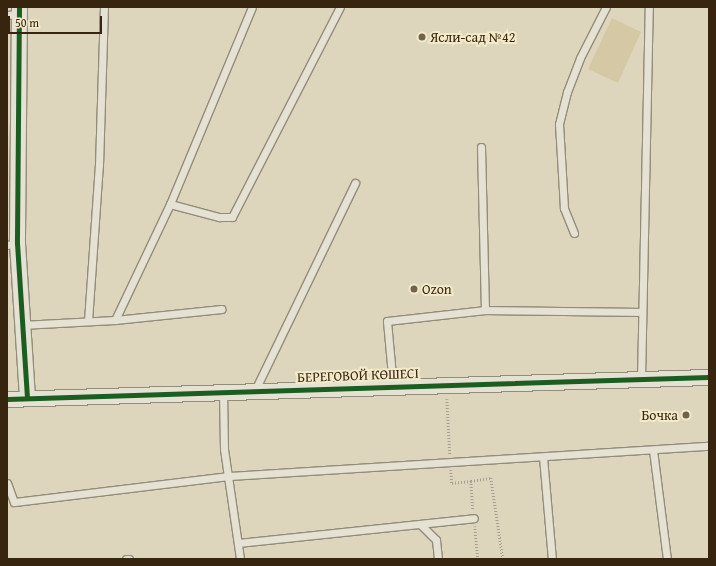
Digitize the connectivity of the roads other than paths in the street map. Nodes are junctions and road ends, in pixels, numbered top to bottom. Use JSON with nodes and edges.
{"nodes":[{"id":1,"x":104,"y":7,"type":"edge"},
{"id":2,"x":252,"y":7,"type":"edge"},
{"id":3,"x":340,"y":7,"type":"edge"},
{"id":4,"x":606,"y":7,"type":"edge"},
{"id":5,"x":649,"y":7,"type":"edge"},
{"id":6,"x":15,"y":12,"type":"edge"},
{"id":7,"x":481,"y":147,"type":"dead end"},
{"id":8,"x":354,"y":183,"type":"dead end"},
{"id":9,"x":170,"y":204,"type":"junction"},
{"id":10,"x":574,"y":233,"type":"dead end"},
{"id":11,"x":12,"y":244,"type":"edge"},
{"id":12,"x":221,"y":309,"type":"dead end"},
{"id":13,"x":485,"y":310,"type":"junction"},
{"id":14,"x":641,"y":312,"type":"junction"},
{"id":15,"x":115,"y":320,"type":"junction"},
{"id":16,"x":88,"y":321,"type":"junction"},
{"id":17,"x":21,"y":325,"type":"junction"},
{"id":18,"x":709,"y":377,"type":"edge"},
{"id":19,"x":641,"y":379,"type":"junction"},
{"id":20,"x":394,"y":386,"type":"junction"},
{"id":21,"x":223,"y":390,"type":"junction"},
{"id":22,"x":255,"y":390,"type":"junction"},
{"id":23,"x":26,"y":396,"type":"junction"},
{"id":24,"x":7,"y":399,"type":"edge"},
{"id":25,"x":709,"y":446,"type":"edge"},
{"id":26,"x":653,"y":450,"type":"junction"},
{"id":27,"x":543,"y":457,"type":"junction"},
{"id":28,"x":229,"y":476,"type":"junction"},
{"id":29,"x":7,"y":483,"type":"edge"},
{"id":30,"x":474,"y":518,"type":"road end"},
{"id":31,"x":422,"y":524,"type":"junction"},
{"id":32,"x":238,"y":543,"type":"junction"},
{"id":33,"x":240,"y":559,"type":"edge"},
{"id":34,"x":438,"y":559,"type":"edge"},
{"id":35,"x":552,"y":559,"type":"edge"},
{"id":36,"x":667,"y":559,"type":"edge"}],
"edges":[{"from":1,"to":16,"type":"lane"},
{"from":2,"to":9,"type":"lane"},
{"from":3,"to":9,"type":"lane"},
{"from":4,"to":10,"type":"lane"},
{"from":5,"to":14,"type":"lane"},
{"from":6,"to":11,"type":"street"},
{"from":7,"to":13,"type":"lane"},
{"from":8,"to":22,"type":"lane"},
{"from":9,"to":15,"type":"lane"},
{"from":11,"to":17,"type":"street"},
{"from":12,"to":15,"type":"lane"},
{"from":13,"to":14,"type":"lane"},
{"from":13,"to":20,"type":"lane"},
{"from":14,"to":19,"type":"lane"},
{"from":15,"to":16,"type":"lane"},
{"from":16,"to":17,"type":"lane"},
{"from":17,"to":23,"type":"street"},
{"from":18,"to":19,"type":"street","name":"БЕРЕГОВОЙ КӨШЕСІ"},
{"from":19,"to":20,"type":"street","name":"БЕРЕГОВОЙ КӨШЕСІ"},
{"from":20,"to":22,"type":"street","name":"БЕРЕГОВОЙ КӨШЕСІ"},
{"from":21,"to":22,"type":"street","name":"БЕРЕГОВОЙ КӨШЕСІ"},
{"from":21,"to":23,"type":"street","name":"БЕРЕГОВОЙ КӨШЕСІ"},
{"from":21,"to":28,"type":"lane"},
{"from":23,"to":24,"type":"street","name":"БЕРЕГОВОЙ КӨШЕСІ"},
{"from":25,"to":26,"type":"lane"},
{"from":26,"to":27,"type":"lane"},
{"from":26,"to":36,"type":"lane"},
{"from":27,"to":28,"type":"lane"},
{"from":27,"to":35,"type":"lane"},
{"from":28,"to":29,"type":"lane"},
{"from":28,"to":32,"type":"lane"},
{"from":30,"to":31,"type":"lane"},
{"from":31,"to":32,"type":"lane"},
{"from":31,"to":34,"type":"lane"},
{"from":32,"to":33,"type":"lane"}]}
